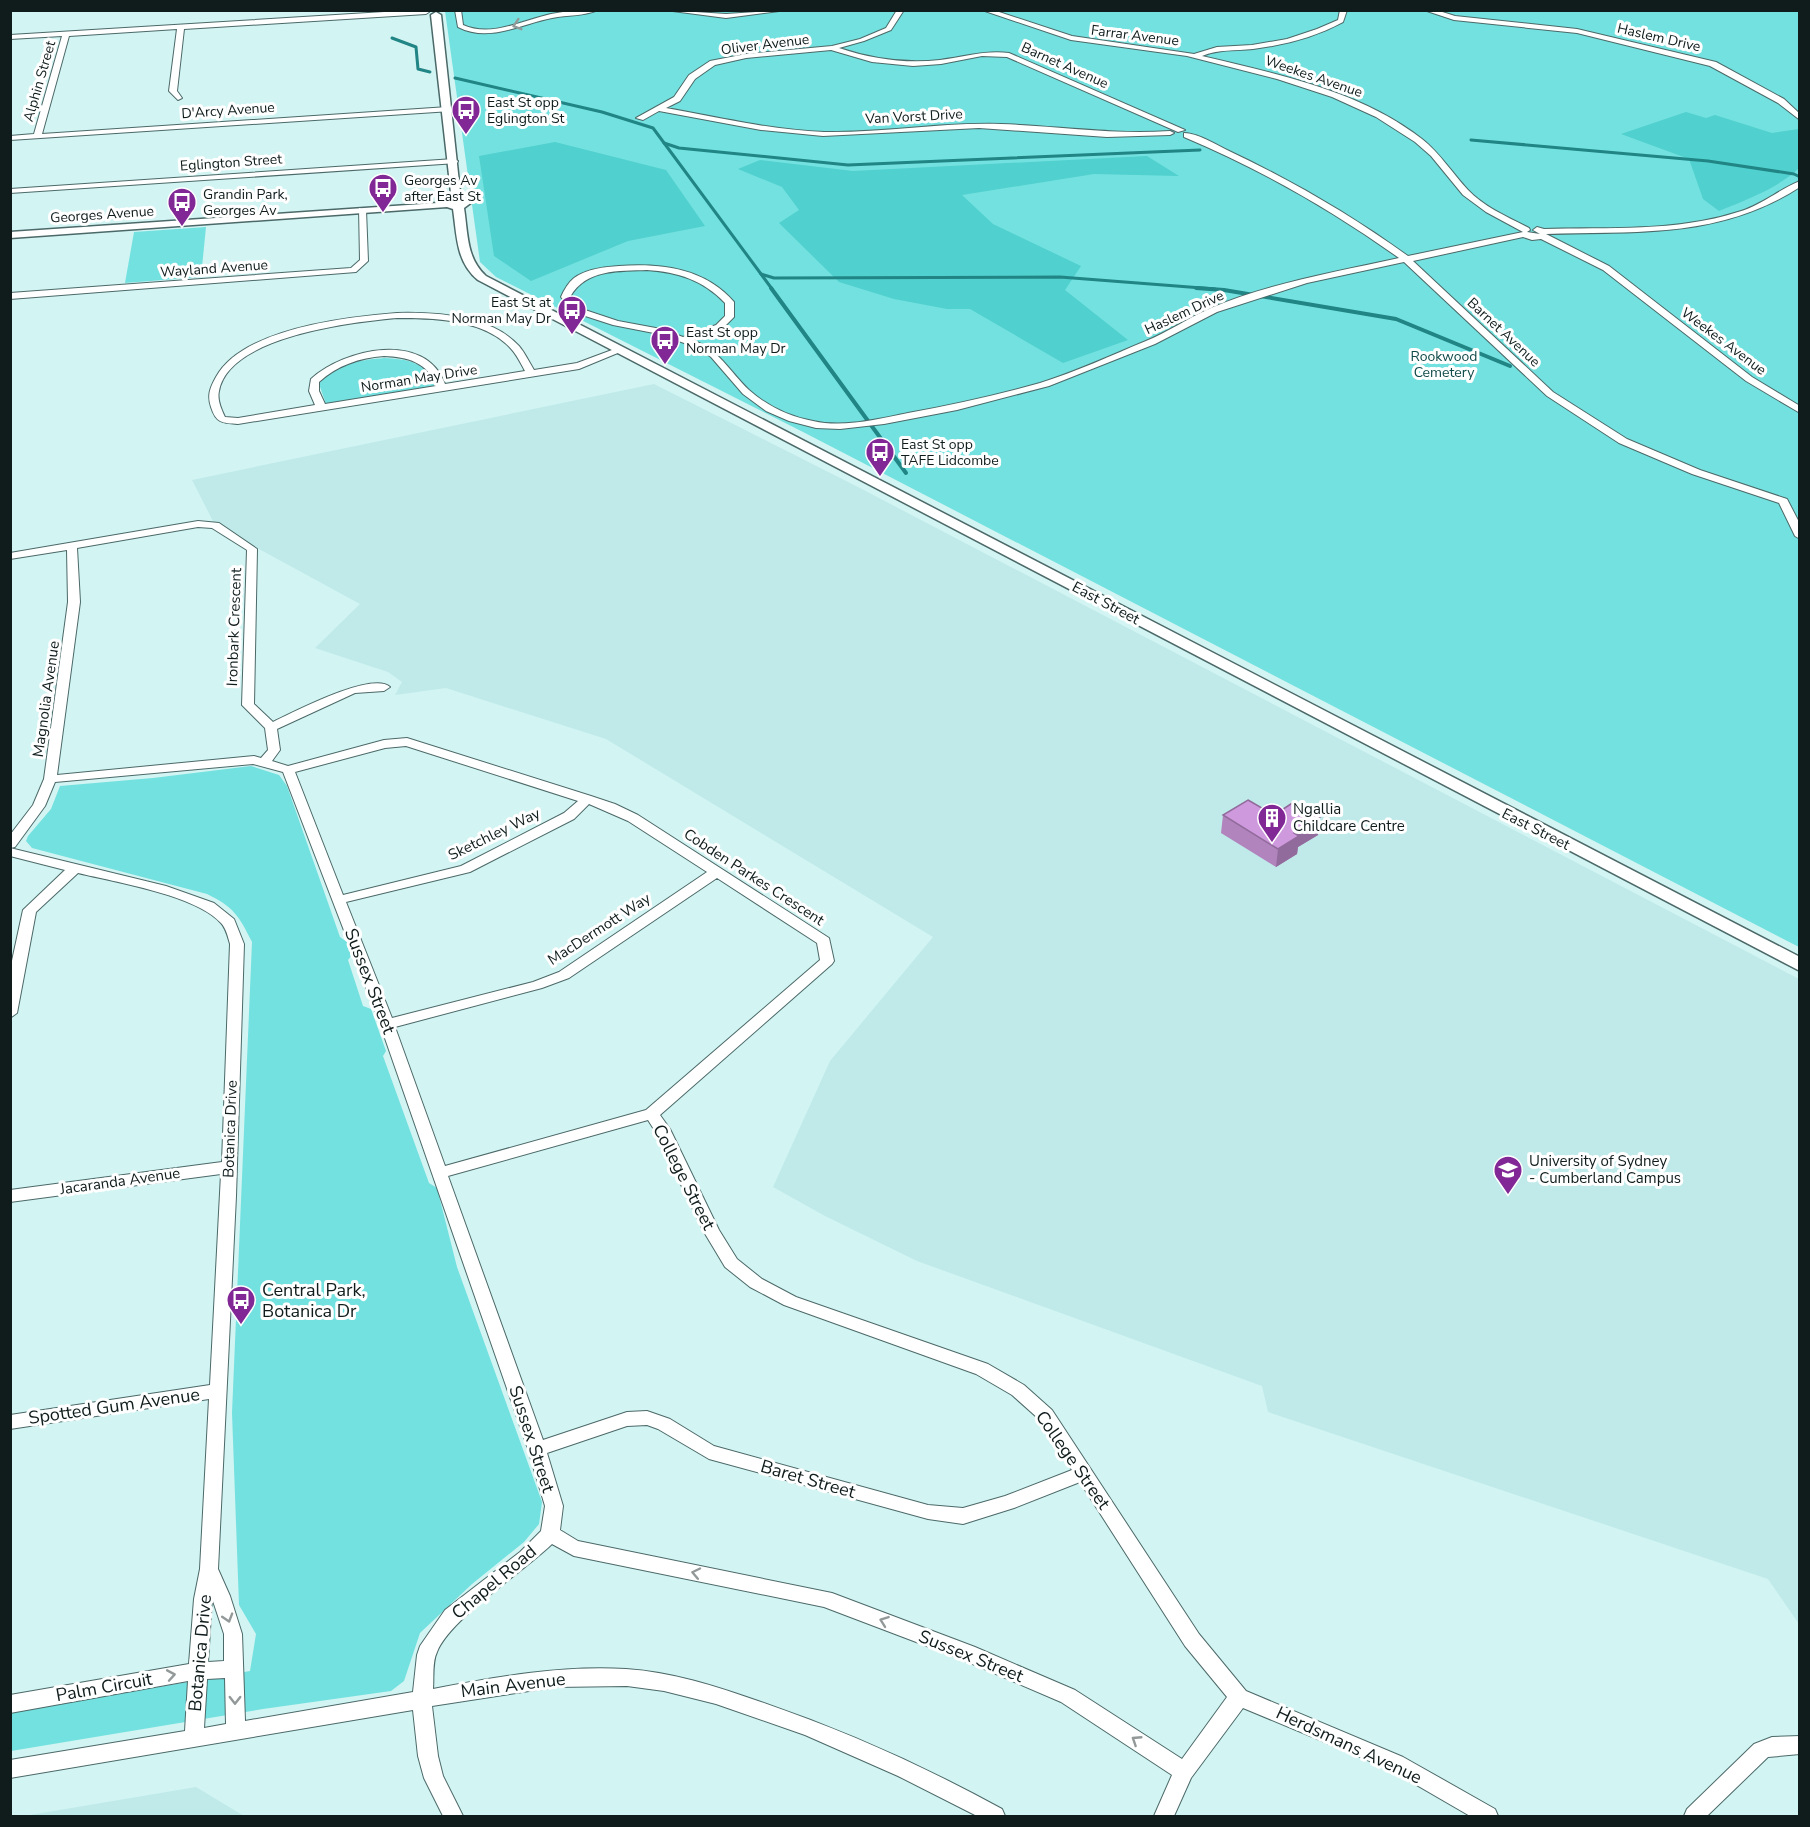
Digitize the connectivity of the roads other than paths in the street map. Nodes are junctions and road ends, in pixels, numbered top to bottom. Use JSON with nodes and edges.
{"nodes":[{"id":1,"x":458,"y":10,"type":"edge"},
{"id":2,"x":595,"y":10,"type":"edge"},
{"id":3,"x":668,"y":10,"type":"edge"},
{"id":4,"x":784,"y":10,"type":"edge"},
{"id":5,"x":901,"y":10,"type":"edge"},
{"id":6,"x":985,"y":10,"type":"edge"},
{"id":7,"x":1344,"y":10,"type":"edge"},
{"id":8,"x":1427,"y":10,"type":"edge"},
{"id":9,"x":433,"y":12,"type":"edge"},
{"id":10,"x":181,"y":27,"type":"junction"},
{"id":11,"x":66,"y":34,"type":"junction"},
{"id":12,"x":10,"y":37,"type":"edge"},
{"id":13,"x":832,"y":48,"type":"junction"},
{"id":14,"x":1195,"y":56,"type":"junction"},
{"id":15,"x":178,"y":98,"type":"dead end"},
{"id":16,"x":448,"y":109,"type":"junction"},
{"id":17,"x":660,"y":109,"type":"junction"},
{"id":18,"x":640,"y":118,"type":"dead end"},
{"id":19,"x":1800,"y":118,"type":"edge"},
{"id":20,"x":1173,"y":132,"type":"junction"},
{"id":21,"x":37,"y":136,"type":"junction"},
{"id":22,"x":10,"y":138,"type":"edge"},
{"id":23,"x":453,"y":161,"type":"junction"},
{"id":24,"x":1799,"y":183,"type":"edge"},
{"id":25,"x":10,"y":191,"type":"edge"},
{"id":26,"x":454,"y":204,"type":"junction"},
{"id":27,"x":362,"y":210,"type":"junction"},
{"id":28,"x":1525,"y":232,"type":"junction"},
{"id":29,"x":1543,"y":234,"type":"junction"},
{"id":30,"x":10,"y":235,"type":"edge"},
{"id":31,"x":1407,"y":260,"type":"junction"},
{"id":32,"x":10,"y":296,"type":"edge"},
{"id":33,"x":686,"y":339,"type":"junction"},
{"id":34,"x":620,"y":350,"type":"junction"},
{"id":35,"x":531,"y":373,"type":"junction"},
{"id":36,"x":442,"y":388,"type":"junction"},
{"id":37,"x":321,"y":408,"type":"junction"},
{"id":38,"x":1800,"y":410,"type":"edge"},
{"id":39,"x":1800,"y":536,"type":"edge"},
{"id":40,"x":72,"y":547,"type":"junction"},
{"id":41,"x":10,"y":556,"type":"edge"},
{"id":42,"x":384,"y":687,"type":"dead end"},
{"id":43,"x":271,"y":727,"type":"junction"},
{"id":44,"x":264,"y":763,"type":"junction"},
{"id":45,"x":288,"y":770,"type":"junction"},
{"id":46,"x":50,"y":779,"type":"junction"},
{"id":47,"x":587,"y":799,"type":"junction"},
{"id":48,"x":10,"y":844,"type":"edge"},
{"id":49,"x":10,"y":852,"type":"edge"},
{"id":50,"x":76,"y":867,"type":"junction"},
{"id":51,"x":716,"y":872,"type":"junction"},
{"id":52,"x":339,"y":900,"type":"junction"},
{"id":53,"x":1800,"y":965,"type":"edge"},
{"id":54,"x":10,"y":1013,"type":"edge"},
{"id":55,"x":387,"y":1024,"type":"junction"},
{"id":56,"x":651,"y":1114,"type":"junction"},
{"id":57,"x":229,"y":1167,"type":"junction"},
{"id":58,"x":438,"y":1173,"type":"junction"},
{"id":59,"x":10,"y":1196,"type":"edge"},
{"id":60,"x":218,"y":1391,"type":"junction"},
{"id":61,"x":10,"y":1422,"type":"edge"},
{"id":62,"x":537,"y":1449,"type":"junction"},
{"id":63,"x":1084,"y":1472,"type":"junction"},
{"id":64,"x":550,"y":1534,"type":"junction"},
{"id":65,"x":209,"y":1569,"type":"junction"},
{"id":66,"x":235,"y":1670,"type":"junction"},
{"id":67,"x":197,"y":1671,"type":"junction"},
{"id":68,"x":1239,"y":1697,"type":"junction"},
{"id":69,"x":422,"y":1700,"type":"junction"},
{"id":70,"x":10,"y":1704,"type":"edge"},
{"id":71,"x":236,"y":1731,"type":"junction"},
{"id":72,"x":194,"y":1737,"type":"junction"},
{"id":73,"x":1800,"y":1745,"type":"edge"},
{"id":74,"x":10,"y":1769,"type":"edge"},
{"id":75,"x":1184,"y":1772,"type":"junction"},
{"id":76,"x":453,"y":1816,"type":"edge"},
{"id":77,"x":995,"y":1816,"type":"edge"},
{"id":78,"x":1164,"y":1816,"type":"edge"},
{"id":79,"x":1488,"y":1816,"type":"edge"},
{"id":80,"x":1694,"y":1816,"type":"edge"}],
"edges":[{"from":2,"to":1,"type":"street","one_way":true},
{"from":3,"to":4,"type":"street"},
{"from":5,"to":13,"type":"street","name":"Oliver Avenue"},
{"from":6,"to":14,"type":"street","name":"Farrar Avenue"},
{"from":7,"to":14,"type":"street","name":"Farrar Avenue"},
{"from":8,"to":19,"type":"street","name":"Haslem Drive"},
{"from":9,"to":10,"type":"street"},
{"from":9,"to":16,"type":"main road","name":"East Street"},
{"from":10,"to":11,"type":"street"},
{"from":10,"to":15,"type":"street"},
{"from":11,"to":12,"type":"street"},
{"from":11,"to":21,"type":"street","name":"Alphin Street"},
{"from":13,"to":17,"type":"street","name":"Oliver Avenue"},
{"from":13,"to":20,"type":"street","name":"Barnet Avenue"},
{"from":14,"to":28,"type":"street","name":"Weekes Avenue"},
{"from":16,"to":21,"type":"street","name":"D'Arcy Avenue"},
{"from":16,"to":23,"type":"main road","name":"East Street"},
{"from":17,"to":18,"type":"street","name":"Oliver Avenue"},
{"from":17,"to":20,"type":"street","name":"Van Vorst Drive"},
{"from":20,"to":31,"type":"street","name":"Barnet Avenue"},
{"from":21,"to":22,"type":"street","name":"D'Arcy Avenue"},
{"from":23,"to":25,"type":"street","name":"Eglington Street"},
{"from":23,"to":26,"type":"main road","name":"East Street"},
{"from":24,"to":29,"type":"street"},
{"from":26,"to":27,"type":"main road","name":"Georges Avenue"},
{"from":26,"to":34,"type":"main road","name":"East Street"},
{"from":27,"to":30,"type":"main road","name":"Georges Avenue"},
{"from":27,"to":32,"type":"street","name":"Wayland Avenue"},
{"from":28,"to":29,"type":"street"},
{"from":28,"to":31,"type":"street","name":"Haslem Drive"},
{"from":29,"to":38,"type":"street","name":"Weekes Avenue"},
{"from":31,"to":33,"type":"street","name":"Haslem Drive"},
{"from":31,"to":39,"type":"street","name":"Barnet Avenue"},
{"from":33,"to":33,"type":"street","name":"Haslem Drive"},
{"from":34,"to":35,"type":"street","name":"Norman May Drive"},
{"from":34,"to":53,"type":"main road","name":"East Street"},
{"from":35,"to":36,"type":"street","name":"Norman May Drive"},
{"from":35,"to":37,"type":"street","name":"Norman May Drive"},
{"from":36,"to":37,"type":"street","name":"Norman May Drive"},
{"from":36,"to":37,"type":"street"},
{"from":40,"to":41,"type":"street","name":"Ironbark Crescent"},
{"from":40,"to":43,"type":"street","name":"Ironbark Crescent"},
{"from":40,"to":46,"type":"street","name":"Magnolia Avenue"},
{"from":42,"to":43,"type":"street"},
{"from":43,"to":44,"type":"street"},
{"from":44,"to":45,"type":"street"},
{"from":44,"to":46,"type":"street"},
{"from":45,"to":47,"type":"street","name":"Cobden Parkes Crescent"},
{"from":45,"to":52,"type":"street","name":"Sussex Street"},
{"from":46,"to":48,"type":"street","name":"Magnolia Avenue"},
{"from":47,"to":51,"type":"street","name":"Cobden Parkes Crescent"},
{"from":47,"to":52,"type":"street","name":"Sketchley Way"},
{"from":49,"to":50,"type":"street","name":"Botanica Drive"},
{"from":50,"to":54,"type":"street"},
{"from":50,"to":57,"type":"street","name":"Botanica Drive"},
{"from":51,"to":55,"type":"street","name":"MacDermott Way"},
{"from":51,"to":56,"type":"street","name":"Cobden Parkes Crescent"},
{"from":52,"to":55,"type":"street","name":"Sussex Street"},
{"from":55,"to":58,"type":"street","name":"Sussex Street"},
{"from":56,"to":58,"type":"street","name":"Cobden Parkes Crescent"},
{"from":56,"to":63,"type":"street","name":"College Street"},
{"from":57,"to":59,"type":"street","name":"Jacaranda Avenue"},
{"from":57,"to":60,"type":"street","name":"Botanica Drive"},
{"from":58,"to":62,"type":"street","name":"Sussex Street"},
{"from":60,"to":61,"type":"street","name":"Spotted Gum Avenue"},
{"from":60,"to":65,"type":"street","name":"Botanica Drive"},
{"from":62,"to":63,"type":"street","name":"Baret Street"},
{"from":62,"to":64,"type":"street","name":"Sussex Street"},
{"from":63,"to":68,"type":"street","name":"College Street"},
{"from":64,"to":69,"type":"street","name":"Chapel Road"},
{"from":75,"to":64,"type":"street","name":"Sussex Street","one_way":true},
{"from":65,"to":66,"type":"street","name":"Botanica Drive","one_way":true},
{"from":65,"to":67,"type":"street","name":"Botanica Drive"},
{"from":66,"to":67,"type":"street","name":"Palm Circuit"},
{"from":66,"to":71,"type":"street","name":"Botanica Drive","one_way":true},
{"from":70,"to":67,"type":"street","name":"Palm Circuit","one_way":true},
{"from":67,"to":72,"type":"street","name":"Botanica Drive"},
{"from":68,"to":75,"type":"street"},
{"from":68,"to":79,"type":"street","name":"Herdsmans Avenue"},
{"from":69,"to":71,"type":"street","name":"Main Avenue"},
{"from":69,"to":76,"type":"street","name":"Chapel Road"},
{"from":69,"to":77,"type":"street","name":"Main Avenue"},
{"from":71,"to":72,"type":"street","name":"Main Avenue"},
{"from":72,"to":74,"type":"street","name":"Main Avenue"},
{"from":73,"to":80,"type":"street"},
{"from":75,"to":78,"type":"street"}]}
